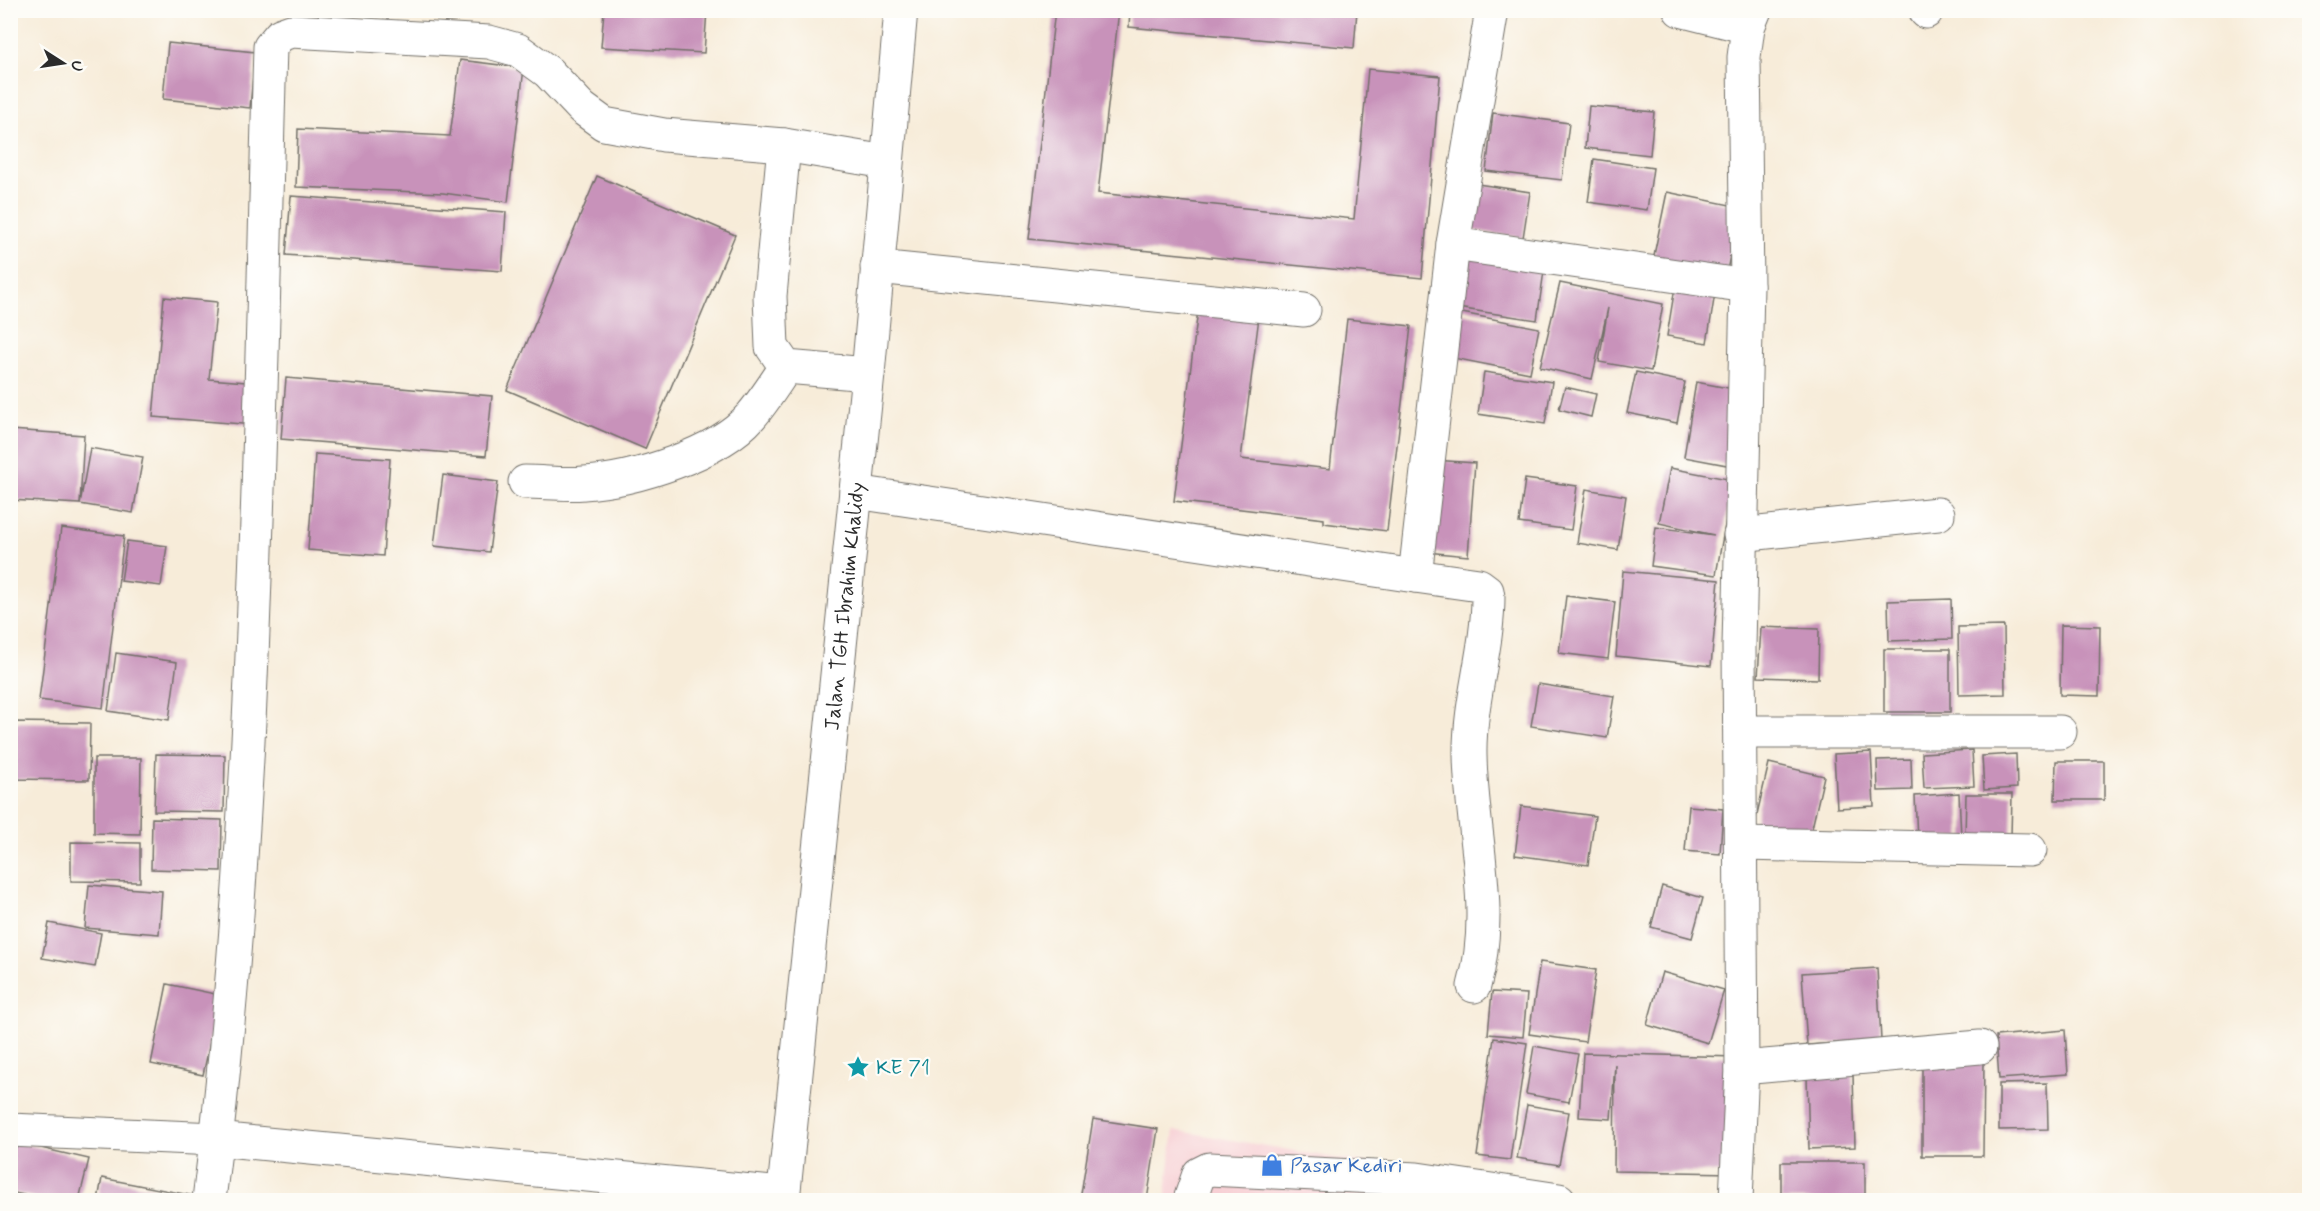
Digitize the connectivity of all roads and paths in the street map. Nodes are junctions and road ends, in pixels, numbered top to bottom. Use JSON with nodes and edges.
{"nodes":[{"id":1,"x":901,"y":10,"type":"edge"},
{"id":2,"x":1492,"y":10,"type":"edge"},
{"id":3,"x":1680,"y":10,"type":"edge"},
{"id":4,"x":1751,"y":19,"type":"edge"},
{"id":5,"x":784,"y":145,"type":"junction"},
{"id":6,"x":886,"y":162,"type":"junction"},
{"id":7,"x":1453,"y":244,"type":"junction"},
{"id":8,"x":877,"y":267,"type":"junction"},
{"id":9,"x":1747,"y":286,"type":"junction"},
{"id":10,"x":1304,"y":310,"type":"dead end"},
{"id":11,"x":786,"y":368,"type":"junction"},
{"id":12,"x":867,"y":374,"type":"junction"},
{"id":13,"x":525,"y":482,"type":"dead end"},
{"id":14,"x":856,"y":492,"type":"junction"},
{"id":15,"x":1938,"y":514,"type":"dead end"},
{"id":16,"x":1740,"y":535,"type":"junction"},
{"id":17,"x":1415,"y":576,"type":"junction"},
{"id":18,"x":1741,"y":732,"type":"junction"},
{"id":19,"x":2060,"y":732,"type":"dead end"},
{"id":20,"x":1742,"y":844,"type":"junction"},
{"id":21,"x":2030,"y":850,"type":"dead end"},
{"id":22,"x":1474,"y":986,"type":"dead end"},
{"id":23,"x":1980,"y":1047,"type":"dead end"},
{"id":24,"x":1742,"y":1068,"type":"junction"},
{"id":25,"x":10,"y":1130,"type":"edge"},
{"id":26,"x":216,"y":1139,"type":"junction"},
{"id":27,"x":783,"y":1197,"type":"edge"},
{"id":28,"x":209,"y":1200,"type":"edge"},
{"id":29,"x":1190,"y":1200,"type":"edge"},
{"id":30,"x":1559,"y":1200,"type":"edge"},
{"id":31,"x":1736,"y":1200,"type":"edge"}],
"edges":[{"from":1,"to":6,"type":"street","name":"Jalan TGH Ibrahim Khalidy"},
{"from":2,"to":7,"type":"street"},
{"from":3,"to":4,"type":"street"},
{"from":4,"to":9,"type":"street"},
{"from":5,"to":6,"type":"street"},
{"from":5,"to":11,"type":"street"},
{"from":5,"to":26,"type":"street"},
{"from":6,"to":8,"type":"street","name":"Jalan TGH Ibrahim Khalidy"},
{"from":7,"to":9,"type":"street"},
{"from":7,"to":17,"type":"street"},
{"from":8,"to":10,"type":"street"},
{"from":8,"to":12,"type":"street","name":"Jalan TGH Ibrahim Khalidy"},
{"from":9,"to":16,"type":"street"},
{"from":11,"to":12,"type":"street"},
{"from":11,"to":13,"type":"street"},
{"from":12,"to":14,"type":"street","name":"Jalan TGH Ibrahim Khalidy"},
{"from":14,"to":17,"type":"street"},
{"from":14,"to":27,"type":"street","name":"Jalan TGH Ibrahim Khalidy"},
{"from":15,"to":16,"type":"street"},
{"from":16,"to":18,"type":"street"},
{"from":17,"to":22,"type":"street"},
{"from":18,"to":19,"type":"street"},
{"from":18,"to":20,"type":"street"},
{"from":20,"to":21,"type":"street"},
{"from":20,"to":24,"type":"street"},
{"from":23,"to":24,"type":"street"},
{"from":24,"to":31,"type":"street"},
{"from":25,"to":26,"type":"street"},
{"from":26,"to":27,"type":"street"},
{"from":26,"to":28,"type":"street"},
{"from":29,"to":30,"type":"street"}]}
